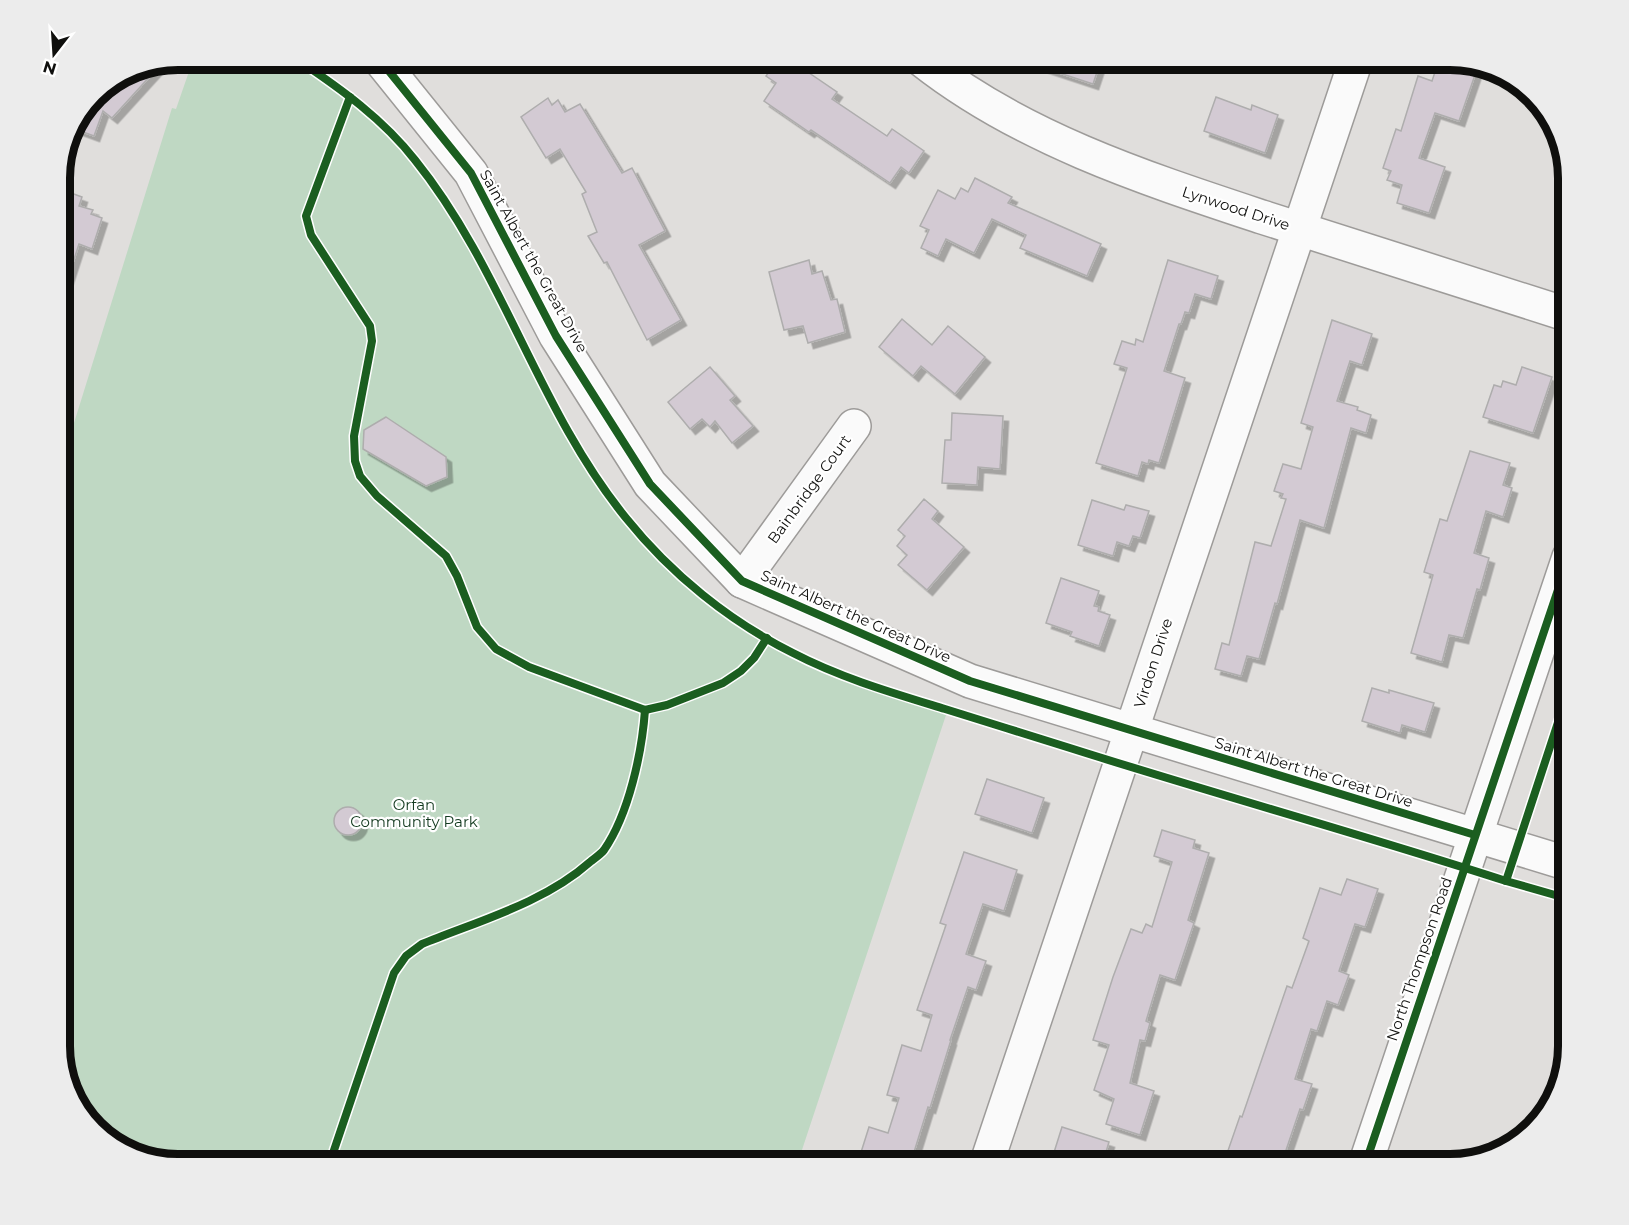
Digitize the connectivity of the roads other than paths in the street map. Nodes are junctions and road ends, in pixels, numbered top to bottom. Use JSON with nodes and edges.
{"nodes":[{"id":1,"x":388,"y":70,"type":"edge"},
{"id":2,"x":945,"y":70,"type":"edge"},
{"id":3,"x":1353,"y":70,"type":"edge"},
{"id":4,"x":1298,"y":229,"type":"junction"},
{"id":5,"x":1558,"y":312,"type":"edge"},
{"id":6,"x":854,"y":426,"type":"dead end"},
{"id":7,"x":742,"y":581,"type":"junction"},
{"id":8,"x":1558,"y":589,"type":"edge"},
{"id":9,"x":1131,"y":730,"type":"junction"},
{"id":10,"x":1475,"y":835,"type":"junction"},
{"id":11,"x":1558,"y":861,"type":"edge"},
{"id":12,"x":990,"y":1154,"type":"edge"},
{"id":13,"x":1369,"y":1154,"type":"edge"}],
"edges":[{"from":1,"to":7,"type":"street","name":"Saint Albert the Great Drive"},
{"from":2,"to":4,"type":"street","name":"Lynwood Drive"},
{"from":3,"to":4,"type":"street","name":"Virdon Drive"},
{"from":4,"to":5,"type":"street","name":"Lynwood Drive"},
{"from":4,"to":9,"type":"street","name":"Virdon Drive"},
{"from":6,"to":7,"type":"street","name":"Bainbridge Court"},
{"from":7,"to":9,"type":"street","name":"Saint Albert the Great Drive"},
{"from":8,"to":10,"type":"street","name":"North Thompson Road"},
{"from":9,"to":10,"type":"street","name":"Saint Albert the Great Drive"},
{"from":9,"to":12,"type":"street","name":"Virdon Drive"},
{"from":10,"to":11,"type":"street","name":"Saint Albert the Great Drive"},
{"from":10,"to":13,"type":"street","name":"North Thompson Road"}]}
